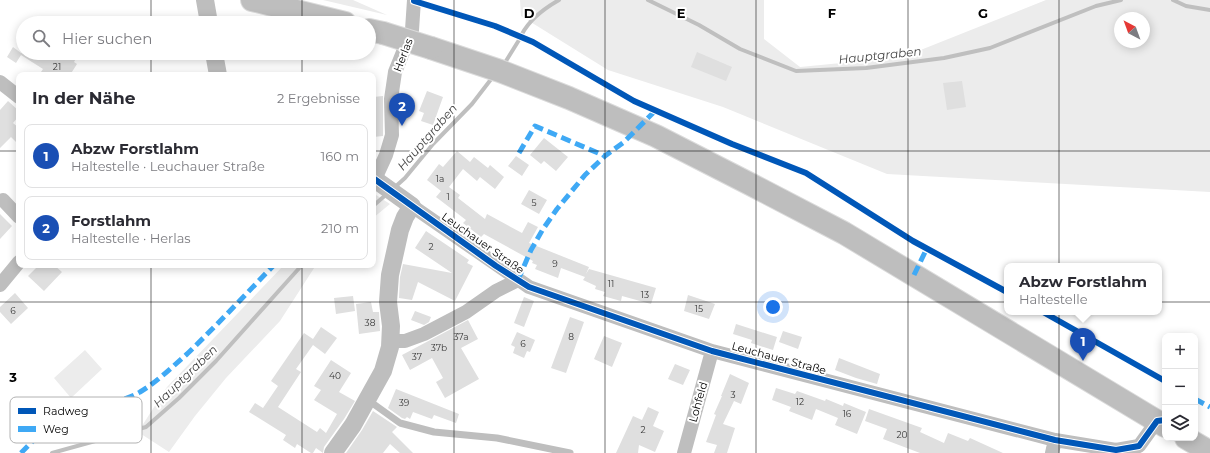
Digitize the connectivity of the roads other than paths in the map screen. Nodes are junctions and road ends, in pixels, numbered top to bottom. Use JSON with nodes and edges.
{"nodes":[{"id":1,"x":205,"y":0,"type":"edge"},
{"id":2,"x":252,"y":0,"type":"edge"},
{"id":3,"x":414,"y":0,"type":"edge"},
{"id":4,"x":208,"y":16,"type":"edge"},
{"id":5,"x":317,"y":16,"type":"edge"},
{"id":6,"x":376,"y":32,"type":"edge"},
{"id":7,"x":215,"y":60,"type":"edge"},
{"id":8,"x":217,"y":72,"type":"edge"},
{"id":9,"x":2,"y":87,"type":"edge"},
{"id":10,"x":16,"y":95,"type":"edge"},
{"id":11,"x":376,"y":174,"type":"edge"},
{"id":12,"x":376,"y":179,"type":"edge"},
{"id":13,"x":3,"y":200,"type":"dead end"},
{"id":14,"x":412,"y":206,"type":"junction"},
{"id":15,"x":16,"y":214,"type":"edge"},
{"id":16,"x":16,"y":266,"type":"edge"},
{"id":17,"x":518,"y":280,"type":"junction"},
{"id":18,"x":0,"y":285,"type":"edge"},
{"id":19,"x":390,"y":342,"type":"junction"},
{"id":20,"x":712,"y":351,"type":"junction"},
{"id":21,"x":368,"y":400,"type":"junction"},
{"id":22,"x":1161,"y":424,"type":"edge"},
{"id":23,"x":1191,"y":441,"type":"edge"},
{"id":24,"x":1054,"y":446,"type":"edge"},
{"id":25,"x":1210,"y":452,"type":"edge"},
{"id":26,"x":333,"y":453,"type":"edge"},
{"id":27,"x":570,"y":453,"type":"edge"},
{"id":28,"x":684,"y":453,"type":"edge"}],
"edges":[{"from":1,"to":4,"type":"street"},
{"from":2,"to":5,"type":"main road"},
{"from":3,"to":11,"type":"street","name":"Herlas"},
{"from":6,"to":22,"type":"main road","bridge":true},
{"from":7,"to":8,"type":"street"},
{"from":9,"to":10,"type":"street"},
{"from":12,"to":14,"type":"street"},
{"from":13,"to":15,"type":"street"},
{"from":14,"to":17,"type":"street","name":"Leuchauer Straße"},
{"from":14,"to":19,"type":"street"},
{"from":16,"to":18,"type":"street"},
{"from":17,"to":19,"type":"street"},
{"from":17,"to":20,"type":"street","name":"Leuchauer Straße"},
{"from":19,"to":21,"type":"street"},
{"from":20,"to":24,"type":"street","name":"Leuchauer Straße"},
{"from":20,"to":28,"type":"street","name":"Lohfeld"},
{"from":21,"to":26,"type":"street"},
{"from":21,"to":27,"type":"lane"},
{"from":22,"to":24,"type":"street","name":"Leuchauer Straße"},
{"from":23,"to":25,"type":"main road"}]}
